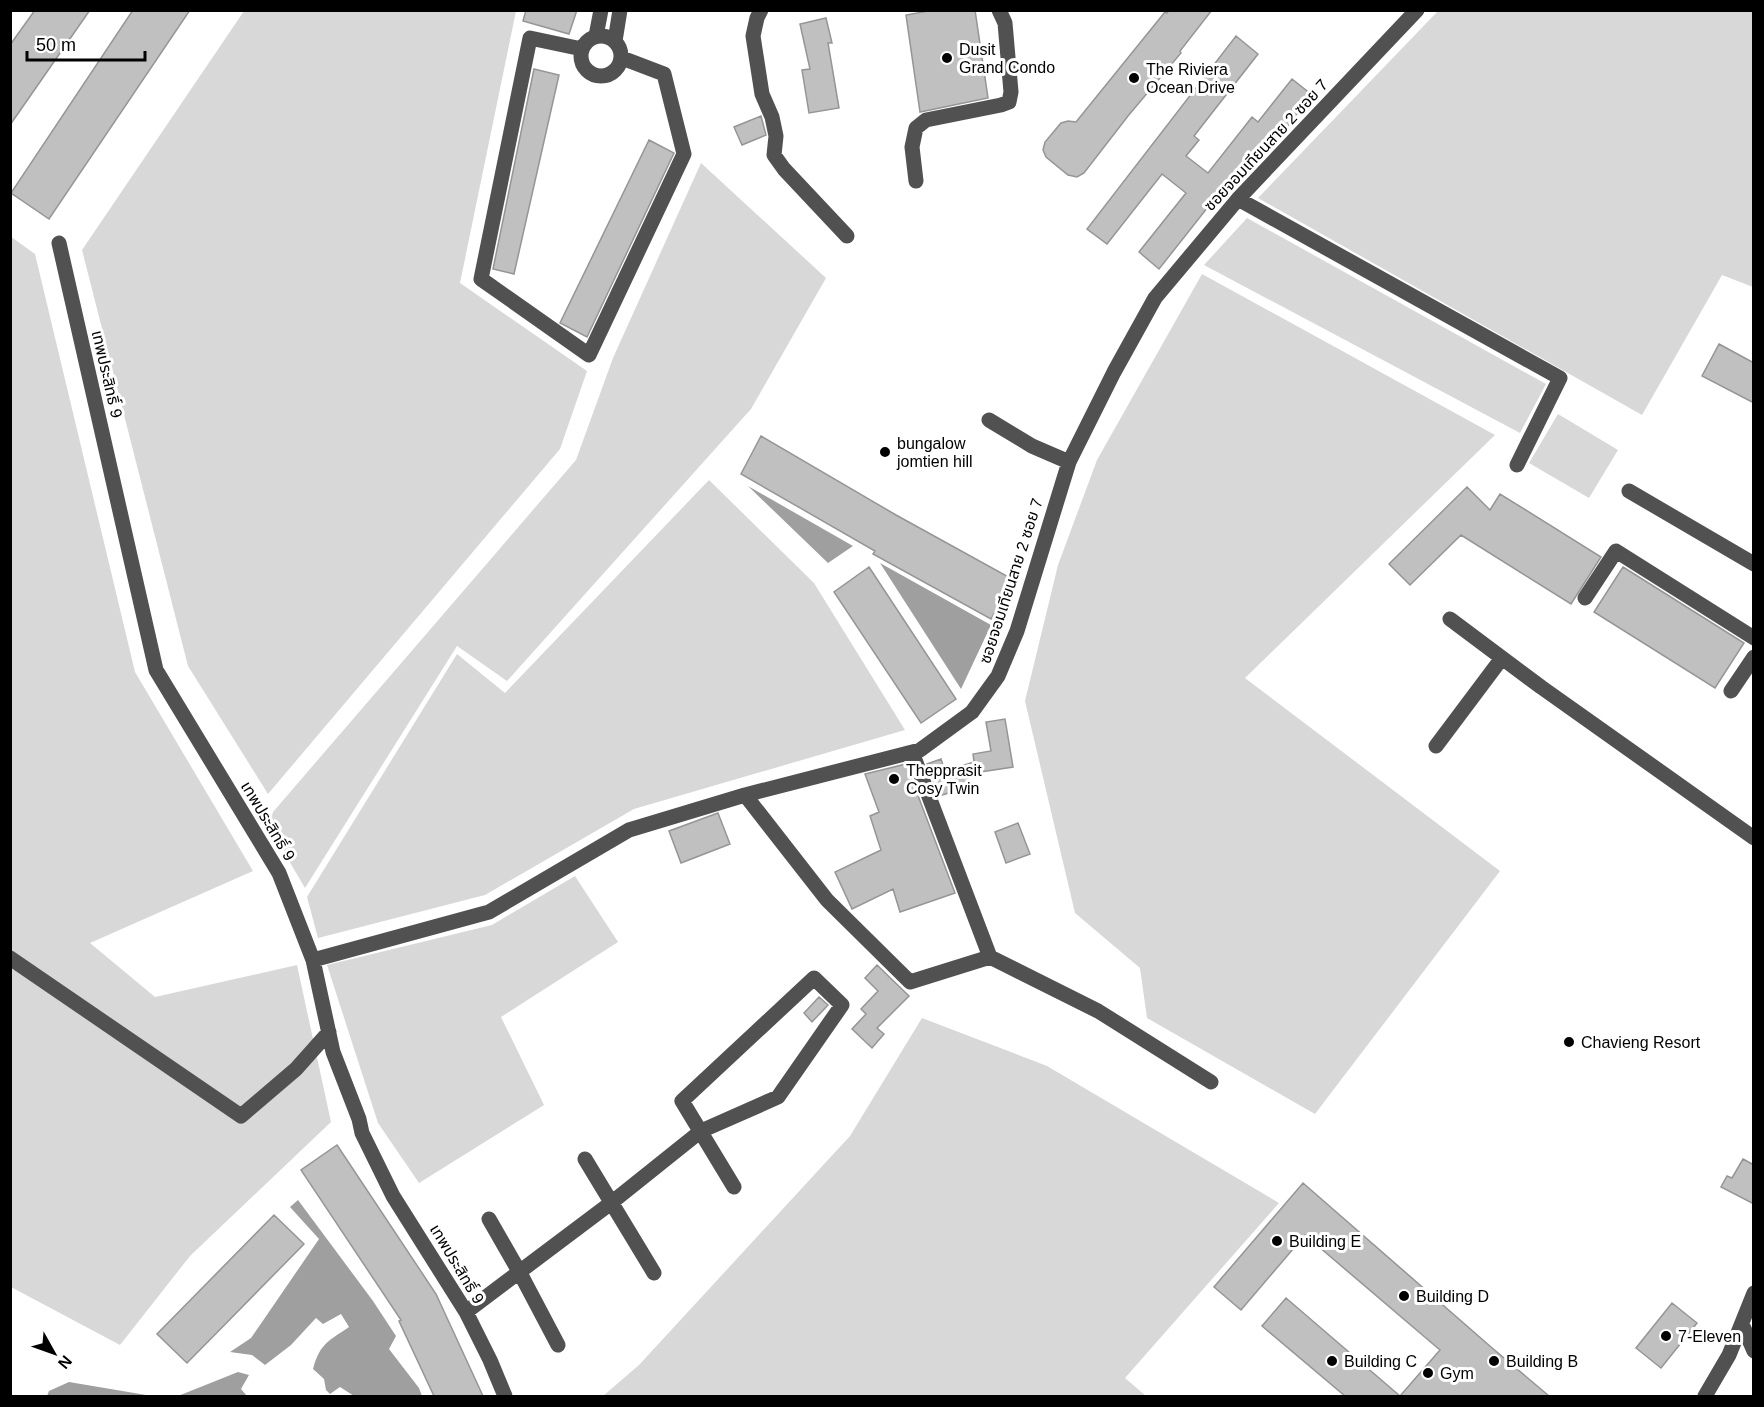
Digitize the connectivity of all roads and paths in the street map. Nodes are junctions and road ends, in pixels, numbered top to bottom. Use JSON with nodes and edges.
{"nodes":[{"id":1,"x":601,"y":10,"type":"edge"},
{"id":2,"x":620,"y":10,"type":"edge"},
{"id":3,"x":761,"y":10,"type":"edge"},
{"id":4,"x":999,"y":10,"type":"edge"},
{"id":5,"x":1417,"y":10,"type":"edge"},
{"id":6,"x":596,"y":36,"type":"junction"},
{"id":7,"x":615,"y":41,"type":"junction"},
{"id":8,"x":582,"y":49,"type":"junction"},
{"id":9,"x":622,"y":58,"type":"junction"},
{"id":10,"x":916,"y":181,"type":"dead end"},
{"id":11,"x":1238,"y":199,"type":"junction"},
{"id":12,"x":847,"y":236,"type":"dead end"},
{"id":13,"x":59,"y":243,"type":"dead end"},
{"id":14,"x":989,"y":420,"type":"dead end"},
{"id":15,"x":1069,"y":462,"type":"junction"},
{"id":16,"x":1517,"y":465,"type":"dead end"},
{"id":17,"x":1629,"y":491,"type":"dead end"},
{"id":18,"x":1754,"y":564,"type":"edge"},
{"id":19,"x":1585,"y":598,"type":"dead end"},
{"id":20,"x":1450,"y":619,"type":"dead end"},
{"id":21,"x":1754,"y":638,"type":"edge"},
{"id":22,"x":1754,"y":657,"type":"edge"},
{"id":23,"x":1502,"y":658,"type":"junction"},
{"id":24,"x":1731,"y":691,"type":"dead end"},
{"id":25,"x":1436,"y":746,"type":"dead end"},
{"id":26,"x":912,"y":752,"type":"junction"},
{"id":27,"x":745,"y":795,"type":"junction"},
{"id":28,"x":1754,"y":838,"type":"edge"},
{"id":29,"x":990,"y":957,"type":"junction"},
{"id":30,"x":10,"y":958,"type":"edge"},
{"id":31,"x":313,"y":960,"type":"junction"},
{"id":32,"x":329,"y":1032,"type":"junction"},
{"id":33,"x":1211,"y":1082,"type":"dead end"},
{"id":34,"x":701,"y":1131,"type":"junction"},
{"id":35,"x":585,"y":1159,"type":"dead end"},
{"id":36,"x":734,"y":1187,"type":"dead end"},
{"id":37,"x":611,"y":1203,"type":"junction"},
{"id":38,"x":489,"y":1219,"type":"dead end"},
{"id":39,"x":520,"y":1273,"type":"junction"},
{"id":40,"x":654,"y":1273,"type":"dead end"},
{"id":41,"x":1754,"y":1293,"type":"edge"},
{"id":42,"x":466,"y":1311,"type":"junction"},
{"id":43,"x":1742,"y":1324,"type":"junction"},
{"id":44,"x":558,"y":1345,"type":"dead end"},
{"id":45,"x":1754,"y":1351,"type":"edge"},
{"id":46,"x":505,"y":1396,"type":"edge"},
{"id":47,"x":1705,"y":1396,"type":"edge"}],
"edges":[{"from":1,"to":6,"type":"street"},
{"from":2,"to":7,"type":"street"},
{"from":3,"to":12,"type":"street"},
{"from":4,"to":10,"type":"street"},
{"from":5,"to":11,"type":"street","name":"ซอยจอมเทียนสาย 2 ซอย 7"},
{"from":6,"to":7,"type":"street"},
{"from":6,"to":8,"type":"street"},
{"from":7,"to":9,"type":"street"},
{"from":8,"to":9,"type":"street"},
{"from":8,"to":9,"type":"street"},
{"from":11,"to":15,"type":"street","name":"ซอยจอมเทียนสาย 2 ซอย 7"},
{"from":11,"to":16,"type":"street"},
{"from":13,"to":31,"type":"street","name":"เทพประสิทธิ์ 9"},
{"from":14,"to":15,"type":"street"},
{"from":15,"to":26,"type":"street","name":"ซอยจอมเทียนสาย 2 ซอย 7"},
{"from":17,"to":18,"type":"street"},
{"from":19,"to":21,"type":"street"},
{"from":20,"to":23,"type":"street"},
{"from":22,"to":24,"type":"street"},
{"from":23,"to":25,"type":"street"},
{"from":23,"to":28,"type":"street"},
{"from":26,"to":27,"type":"street","name":"ซอยจอมเทียนสาย 2 ซอย 7"},
{"from":26,"to":29,"type":"street"},
{"from":27,"to":29,"type":"street"},
{"from":27,"to":31,"type":"street","name":"ซอยจอมเทียนสาย 2 ซอย 7"},
{"from":29,"to":33,"type":"street"},
{"from":30,"to":32,"type":"street"},
{"from":31,"to":32,"type":"street","name":"เทพประสิทธิ์ 9"},
{"from":32,"to":42,"type":"street","name":"เทพประสิทธิ์ 9"},
{"from":34,"to":34,"type":"street"},
{"from":34,"to":36,"type":"street"},
{"from":34,"to":37,"type":"street"},
{"from":35,"to":37,"type":"street"},
{"from":37,"to":39,"type":"street"},
{"from":37,"to":40,"type":"street"},
{"from":38,"to":39,"type":"street"},
{"from":39,"to":42,"type":"street"},
{"from":39,"to":44,"type":"street"},
{"from":41,"to":43,"type":"street"},
{"from":42,"to":46,"type":"street","name":"เทพประสิทธิ์ 9"},
{"from":43,"to":45,"type":"street"},
{"from":43,"to":47,"type":"street"}]}
